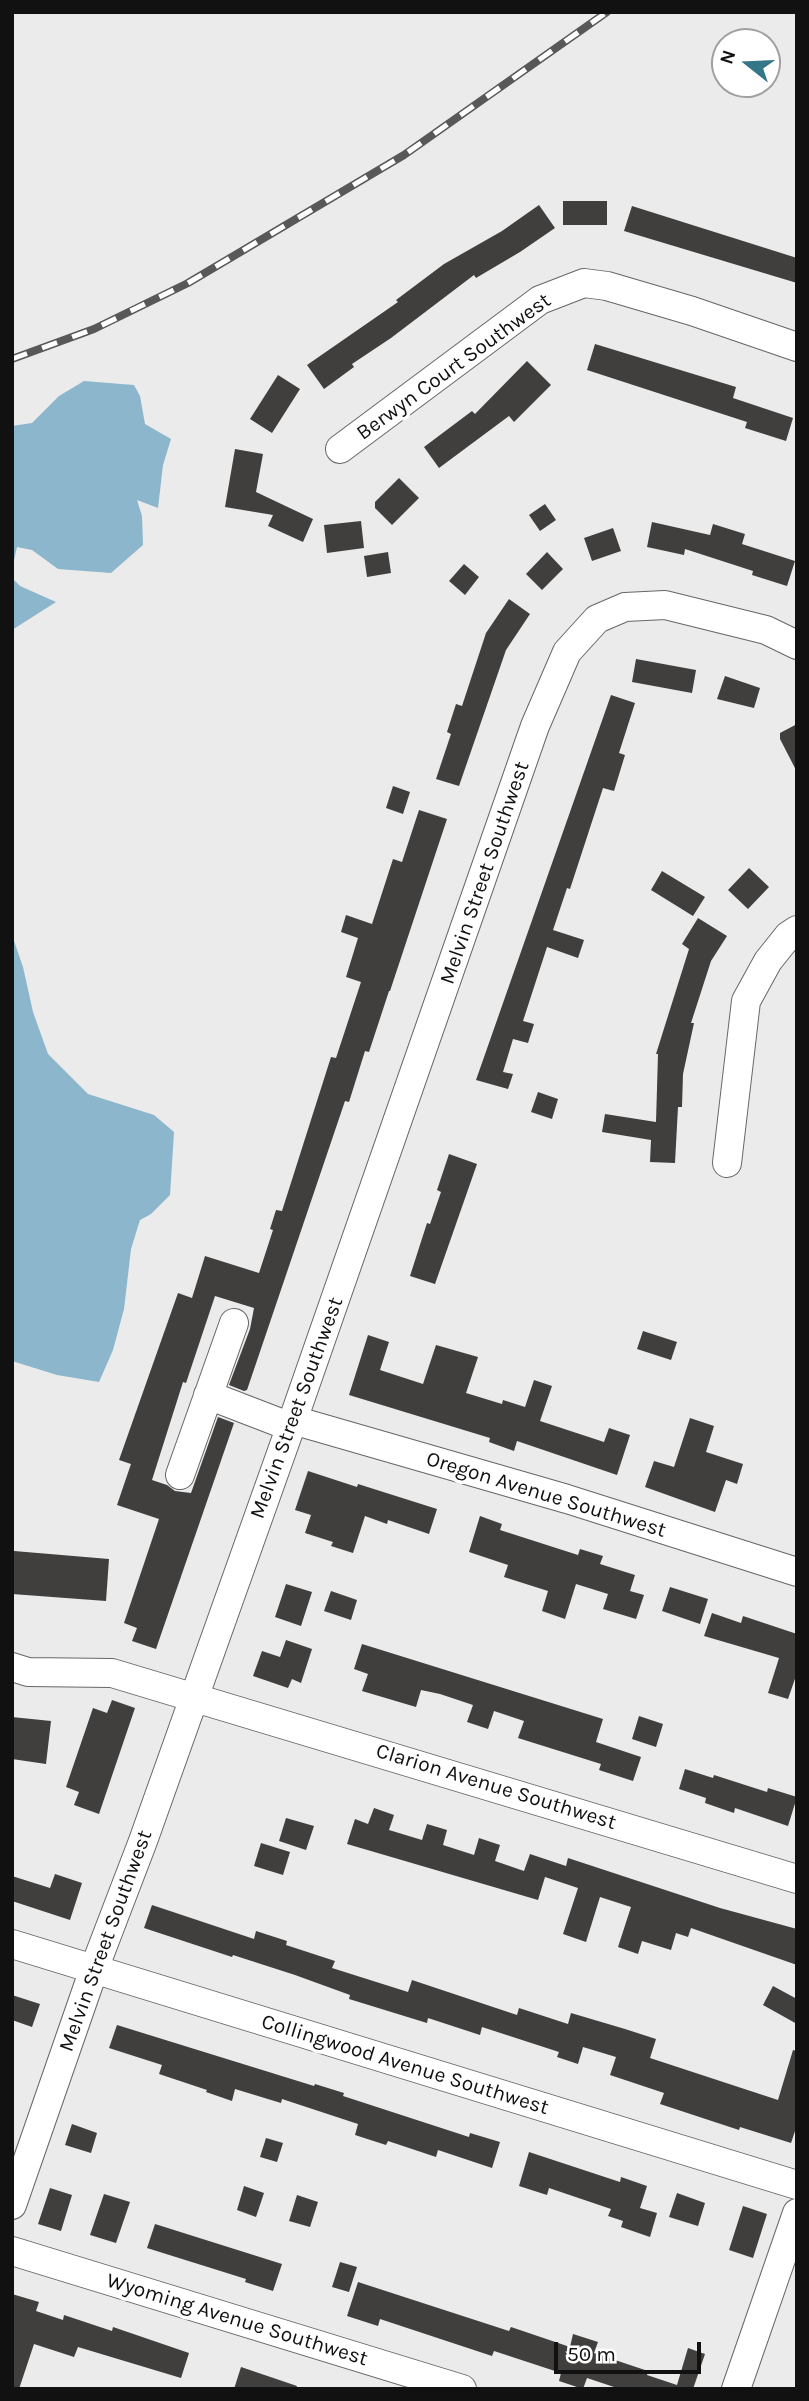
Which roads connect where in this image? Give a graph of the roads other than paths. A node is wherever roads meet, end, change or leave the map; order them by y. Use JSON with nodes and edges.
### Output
{"nodes":[{"id":1,"x":797,"y":347,"type":"edge"},
{"id":2,"x":340,"y":449,"type":"dead end"},
{"id":3,"x":797,"y":645,"type":"edge"},
{"id":4,"x":797,"y":930,"type":"edge"},
{"id":5,"x":727,"y":1163,"type":"dead end"},
{"id":6,"x":234,"y":1323,"type":"dead end"},
{"id":7,"x":208,"y":1395,"type":"junction"},
{"id":8,"x":292,"y":1423,"type":"junction"},
{"id":9,"x":180,"y":1475,"type":"dead end"},
{"id":10,"x":797,"y":1572,"type":"edge"},
{"id":11,"x":12,"y":1667,"type":"edge"},
{"id":12,"x":194,"y":1697,"type":"junction"},
{"id":13,"x":797,"y":1879,"type":"edge"},
{"id":14,"x":12,"y":1944,"type":"edge"},
{"id":15,"x":94,"y":1969,"type":"junction"},
{"id":16,"x":797,"y":2185,"type":"edge"},
{"id":17,"x":12,"y":2205,"type":"edge"},
{"id":18,"x":797,"y":2213,"type":"edge"},
{"id":19,"x":12,"y":2251,"type":"edge"},
{"id":20,"x":462,"y":2389,"type":"edge"},
{"id":21,"x":736,"y":2389,"type":"edge"}],
"edges":[{"from":1,"to":2,"type":"street","name":"Berwyn Court Southwest"},
{"from":3,"to":8,"type":"street","name":"Melvin Street Southwest"},
{"from":4,"to":5,"type":"street"},
{"from":6,"to":7,"type":"street"},
{"from":7,"to":8,"type":"street","name":"Oregon Avenue Southwest"},
{"from":7,"to":9,"type":"street"},
{"from":8,"to":10,"type":"street","name":"Oregon Avenue Southwest"},
{"from":8,"to":12,"type":"street","name":"Melvin Street Southwest"},
{"from":11,"to":12,"type":"street","name":"Clarion Avenue Southwest"},
{"from":12,"to":13,"type":"street","name":"Clarion Avenue Southwest"},
{"from":12,"to":15,"type":"street","name":"Melvin Street Southwest"},
{"from":14,"to":15,"type":"street","name":"Collingwood Avenue Southwest"},
{"from":15,"to":16,"type":"street","name":"Collingwood Avenue Southwest"},
{"from":15,"to":17,"type":"street","name":"Melvin Street Southwest"},
{"from":18,"to":21,"type":"street"},
{"from":19,"to":20,"type":"street","name":"Wyoming Avenue Southwest"}]}
